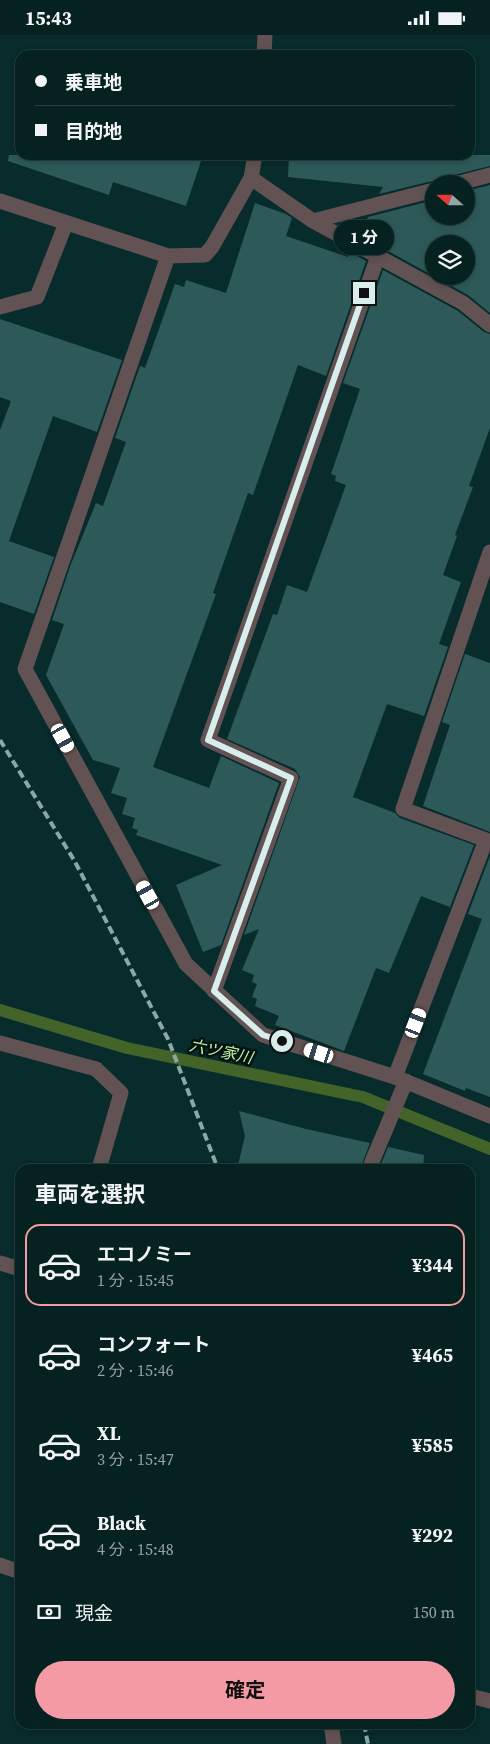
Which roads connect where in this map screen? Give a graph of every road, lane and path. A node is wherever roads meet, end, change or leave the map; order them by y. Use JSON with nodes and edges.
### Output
{"nodes":[{"id":1,"x":265,"y":35,"type":"edge"},
{"id":2,"x":264,"y":50,"type":"edge"},
{"id":3,"x":254,"y":160,"type":"edge"},
{"id":4,"x":490,"y":175,"type":"edge"},
{"id":5,"x":251,"y":178,"type":"junction"},
{"id":6,"x":475,"y":179,"type":"edge"},
{"id":7,"x":425,"y":191,"type":"edge"},
{"id":8,"x":0,"y":201,"type":"edge"},
{"id":9,"x":313,"y":221,"type":"junction"},
{"id":10,"x":66,"y":223,"type":"junction"},
{"id":11,"x":168,"y":256,"type":"junction"},
{"id":12,"x":378,"y":256,"type":"junction"},
{"id":13,"x":0,"y":307,"type":"edge"},
{"id":14,"x":490,"y":325,"type":"edge"},
{"id":15,"x":490,"y":552,"type":"edge"},
{"id":16,"x":214,"y":991,"type":"junction"},
{"id":17,"x":0,"y":1043,"type":"edge"},
{"id":18,"x":400,"y":1079,"type":"junction"},
{"id":19,"x":490,"y":1116,"type":"edge"},
{"id":20,"x":100,"y":1164,"type":"edge"},
{"id":21,"x":371,"y":1164,"type":"edge"},
{"id":22,"x":0,"y":1263,"type":"edge"},
{"id":23,"x":15,"y":1268,"type":"edge"},
{"id":24,"x":0,"y":1565,"type":"edge"},
{"id":25,"x":15,"y":1570,"type":"edge"},
{"id":26,"x":475,"y":1697,"type":"edge"},
{"id":27,"x":490,"y":1701,"type":"edge"},
{"id":28,"x":332,"y":1729,"type":"edge"},
{"id":29,"x":334,"y":1744,"type":"edge"}],
"edges":[{"from":1,"to":2,"type":"street"},
{"from":3,"to":5,"type":"street"},
{"from":4,"to":6,"type":"street"},
{"from":5,"to":9,"type":"street"},
{"from":5,"to":11,"type":"street"},
{"from":7,"to":9,"type":"street"},
{"from":8,"to":10,"type":"street"},
{"from":9,"to":12,"type":"street"},
{"from":10,"to":11,"type":"street"},
{"from":10,"to":13,"type":"street"},
{"from":11,"to":16,"type":"street"},
{"from":12,"to":14,"type":"street"},
{"from":12,"to":16,"type":"street"},
{"from":15,"to":18,"type":"street"},
{"from":16,"to":18,"type":"street"},
{"from":17,"to":20,"type":"street"},
{"from":18,"to":19,"type":"street"},
{"from":18,"to":21,"type":"street"},
{"from":22,"to":23,"type":"street"},
{"from":24,"to":25,"type":"street"},
{"from":26,"to":27,"type":"street"},
{"from":28,"to":29,"type":"street"}]}
